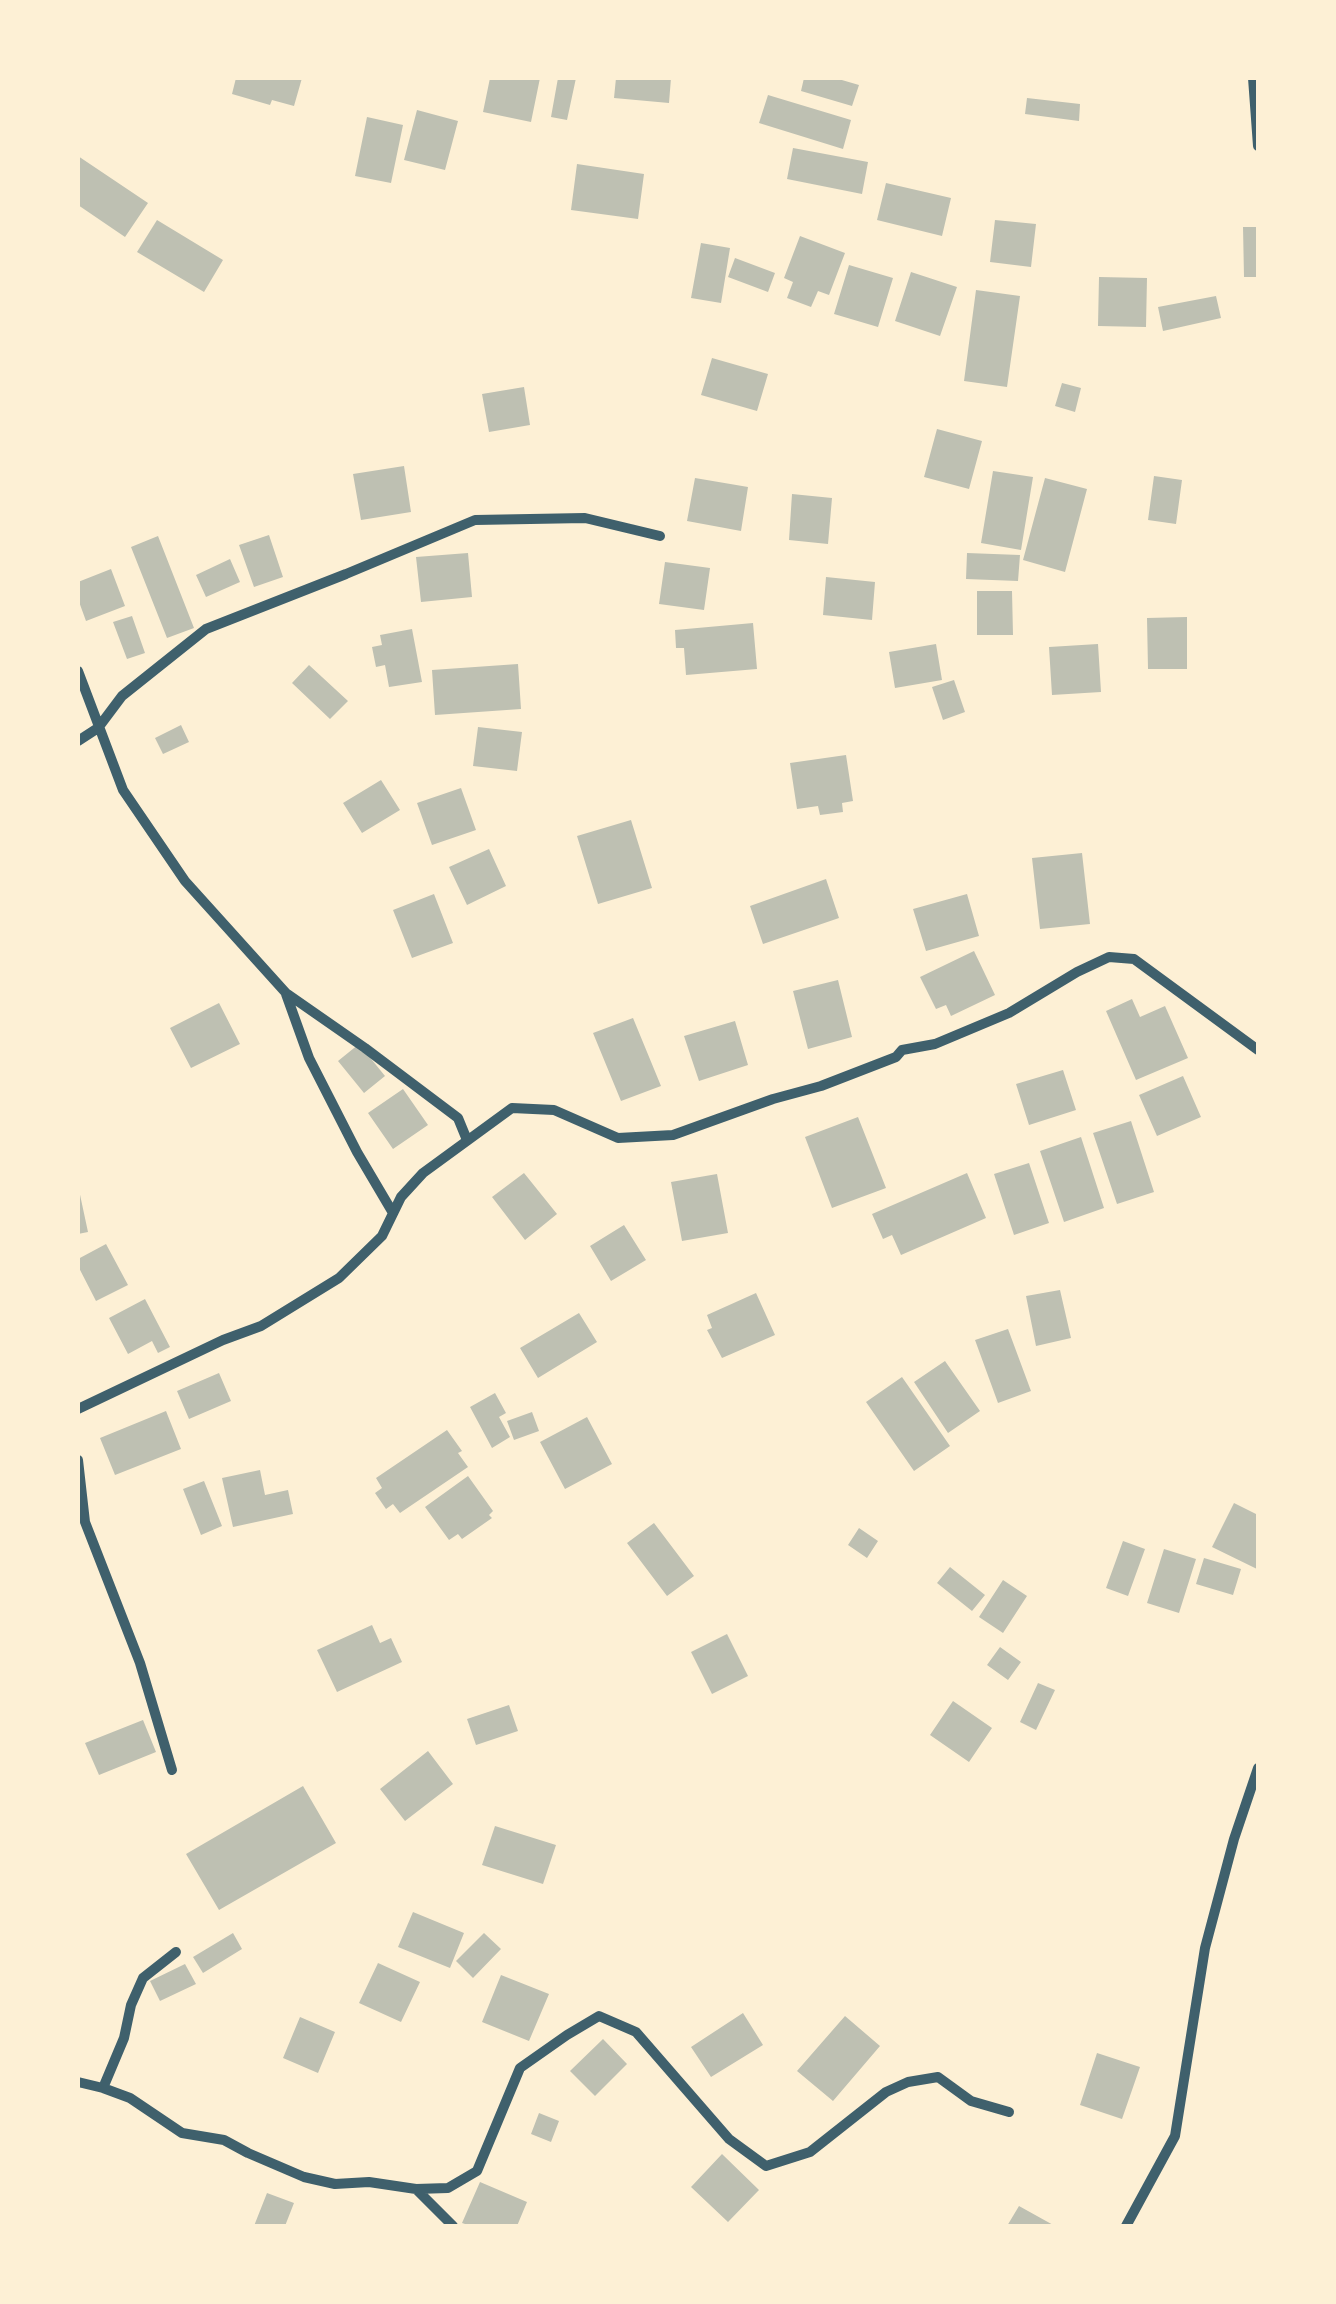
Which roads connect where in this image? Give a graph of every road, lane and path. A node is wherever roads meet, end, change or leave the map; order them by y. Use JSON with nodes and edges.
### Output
{"nodes":[{"id":1,"x":1253,"y":78,"type":"edge"},
{"id":2,"x":1258,"y":146,"type":"edge"},
{"id":3,"x":660,"y":536,"type":"dead end"},
{"id":4,"x":78,"y":671,"type":"edge"},
{"id":5,"x":98,"y":728,"type":"junction"},
{"id":6,"x":78,"y":741,"type":"edge"},
{"id":7,"x":286,"y":993,"type":"junction"},
{"id":8,"x":1258,"y":1050,"type":"edge"},
{"id":9,"x":467,"y":1140,"type":"junction"},
{"id":10,"x":393,"y":1213,"type":"junction"},
{"id":11,"x":78,"y":1409,"type":"edge"},
{"id":12,"x":78,"y":1460,"type":"edge"},
{"id":13,"x":1258,"y":1768,"type":"edge"},
{"id":14,"x":172,"y":1770,"type":"dead end"},
{"id":15,"x":176,"y":1952,"type":"dead end"},
{"id":16,"x":78,"y":2082,"type":"edge"},
{"id":17,"x":103,"y":2088,"type":"junction"},
{"id":18,"x":1010,"y":2112,"type":"dead end"},
{"id":19,"x":416,"y":2189,"type":"junction"},
{"id":20,"x":453,"y":2226,"type":"edge"},
{"id":21,"x":1126,"y":2226,"type":"edge"}],
"edges":[{"from":1,"to":2,"type":"street"},
{"from":3,"to":5,"type":"street"},
{"from":4,"to":5,"type":"street"},
{"from":5,"to":6,"type":"street"},
{"from":5,"to":7,"type":"street"},
{"from":7,"to":9,"type":"street"},
{"from":7,"to":10,"type":"street"},
{"from":8,"to":9,"type":"street"},
{"from":9,"to":10,"type":"street"},
{"from":10,"to":11,"type":"street"},
{"from":12,"to":14,"type":"street"},
{"from":13,"to":21,"type":"street"},
{"from":15,"to":17,"type":"street"},
{"from":16,"to":17,"type":"street"},
{"from":17,"to":19,"type":"street"},
{"from":18,"to":19,"type":"street"},
{"from":19,"to":20,"type":"street"}]}
